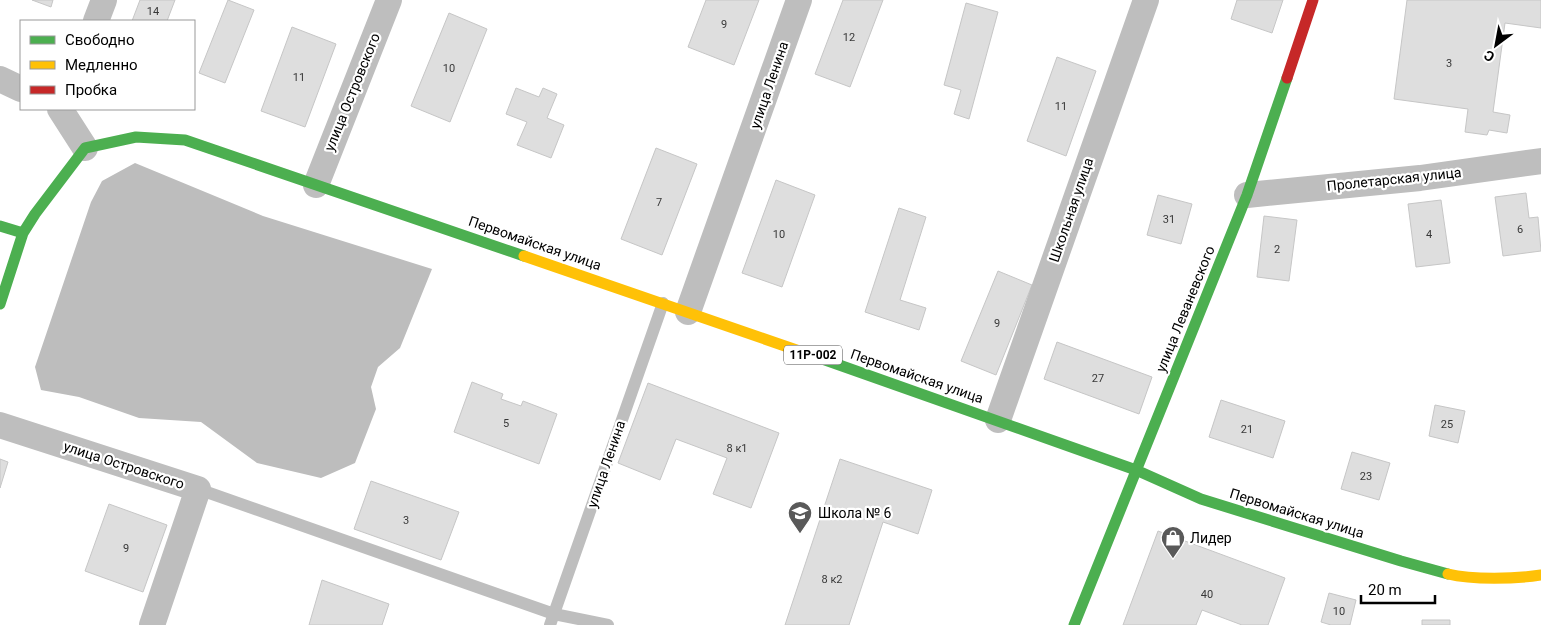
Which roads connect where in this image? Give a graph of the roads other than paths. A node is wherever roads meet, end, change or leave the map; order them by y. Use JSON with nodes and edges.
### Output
{"nodes":[{"id":1,"x":104,"y":0,"type":"edge"},
{"id":2,"x":389,"y":0,"type":"edge"},
{"id":3,"x":799,"y":0,"type":"edge"},
{"id":4,"x":1146,"y":0,"type":"edge"},
{"id":5,"x":1313,"y":0,"type":"edge"},
{"id":6,"x":96,"y":20,"type":"edge"},
{"id":7,"x":0,"y":79,"type":"edge"},
{"id":8,"x":20,"y":89,"type":"edge"},
{"id":9,"x":61,"y":110,"type":"edge"},
{"id":10,"x":85,"y":148,"type":"junction"},
{"id":11,"x":1541,"y":161,"type":"edge"},
{"id":12,"x":316,"y":184,"type":"junction"},
{"id":13,"x":1247,"y":195,"type":"junction"},
{"id":14,"x":0,"y":226,"type":"edge"},
{"id":15,"x":23,"y":233,"type":"junction"},
{"id":16,"x":663,"y":303,"type":"junction"},
{"id":17,"x":0,"y":304,"type":"edge"},
{"id":18,"x":688,"y":312,"type":"junction"},
{"id":19,"x":998,"y":420,"type":"junction"},
{"id":20,"x":0,"y":424,"type":"edge"},
{"id":21,"x":1136,"y":470,"type":"junction"},
{"id":22,"x":198,"y":489,"type":"junction"},
{"id":23,"x":1541,"y":575,"type":"edge"},
{"id":24,"x":552,"y":619,"type":"edge"},
{"id":25,"x":152,"y":625,"type":"edge"},
{"id":26,"x":608,"y":625,"type":"edge"},
{"id":27,"x":1074,"y":625,"type":"edge"}],
"edges":[{"from":1,"to":6,"type":"street"},
{"from":2,"to":12,"type":"street","name":"улица Островского"},
{"from":3,"to":18,"type":"street","name":"улица Ленина"},
{"from":4,"to":19,"type":"street","name":"Школьная улица"},
{"from":5,"to":13,"type":"main road","name":"улица Леваневского"},
{"from":7,"to":8,"type":"street"},
{"from":9,"to":10,"type":"street"},
{"from":10,"to":12,"type":"main road","name":"Первомайская улица","number":"11Р-002"},
{"from":10,"to":15,"type":"main road"},
{"from":11,"to":13,"type":"street","name":"Пролетарская улица"},
{"from":12,"to":16,"type":"main road","name":"Первомайская улица","number":"11Р-002"},
{"from":13,"to":21,"type":"main road","name":"улица Леваневского"},
{"from":14,"to":15,"type":"main road"},
{"from":15,"to":17,"type":"main road"},
{"from":16,"to":18,"type":"main road","name":"Первомайская улица","number":"11Р-002"},
{"from":16,"to":24,"type":"lane","name":"улица Ленина"},
{"from":18,"to":19,"type":"main road","name":"Первомайская улица","number":"11Р-002"},
{"from":19,"to":21,"type":"main road","name":"Первомайская улица","number":"11Р-002"},
{"from":20,"to":22,"type":"street","name":"улица Островского"},
{"from":21,"to":23,"type":"main road","name":"Первомайская улица","number":"11Р-002"},
{"from":21,"to":27,"type":"main road","name":"улица Леваневского"},
{"from":22,"to":24,"type":"lane"},
{"from":22,"to":25,"type":"street","name":"улица Островского"},
{"from":24,"to":26,"type":"lane"}]}
